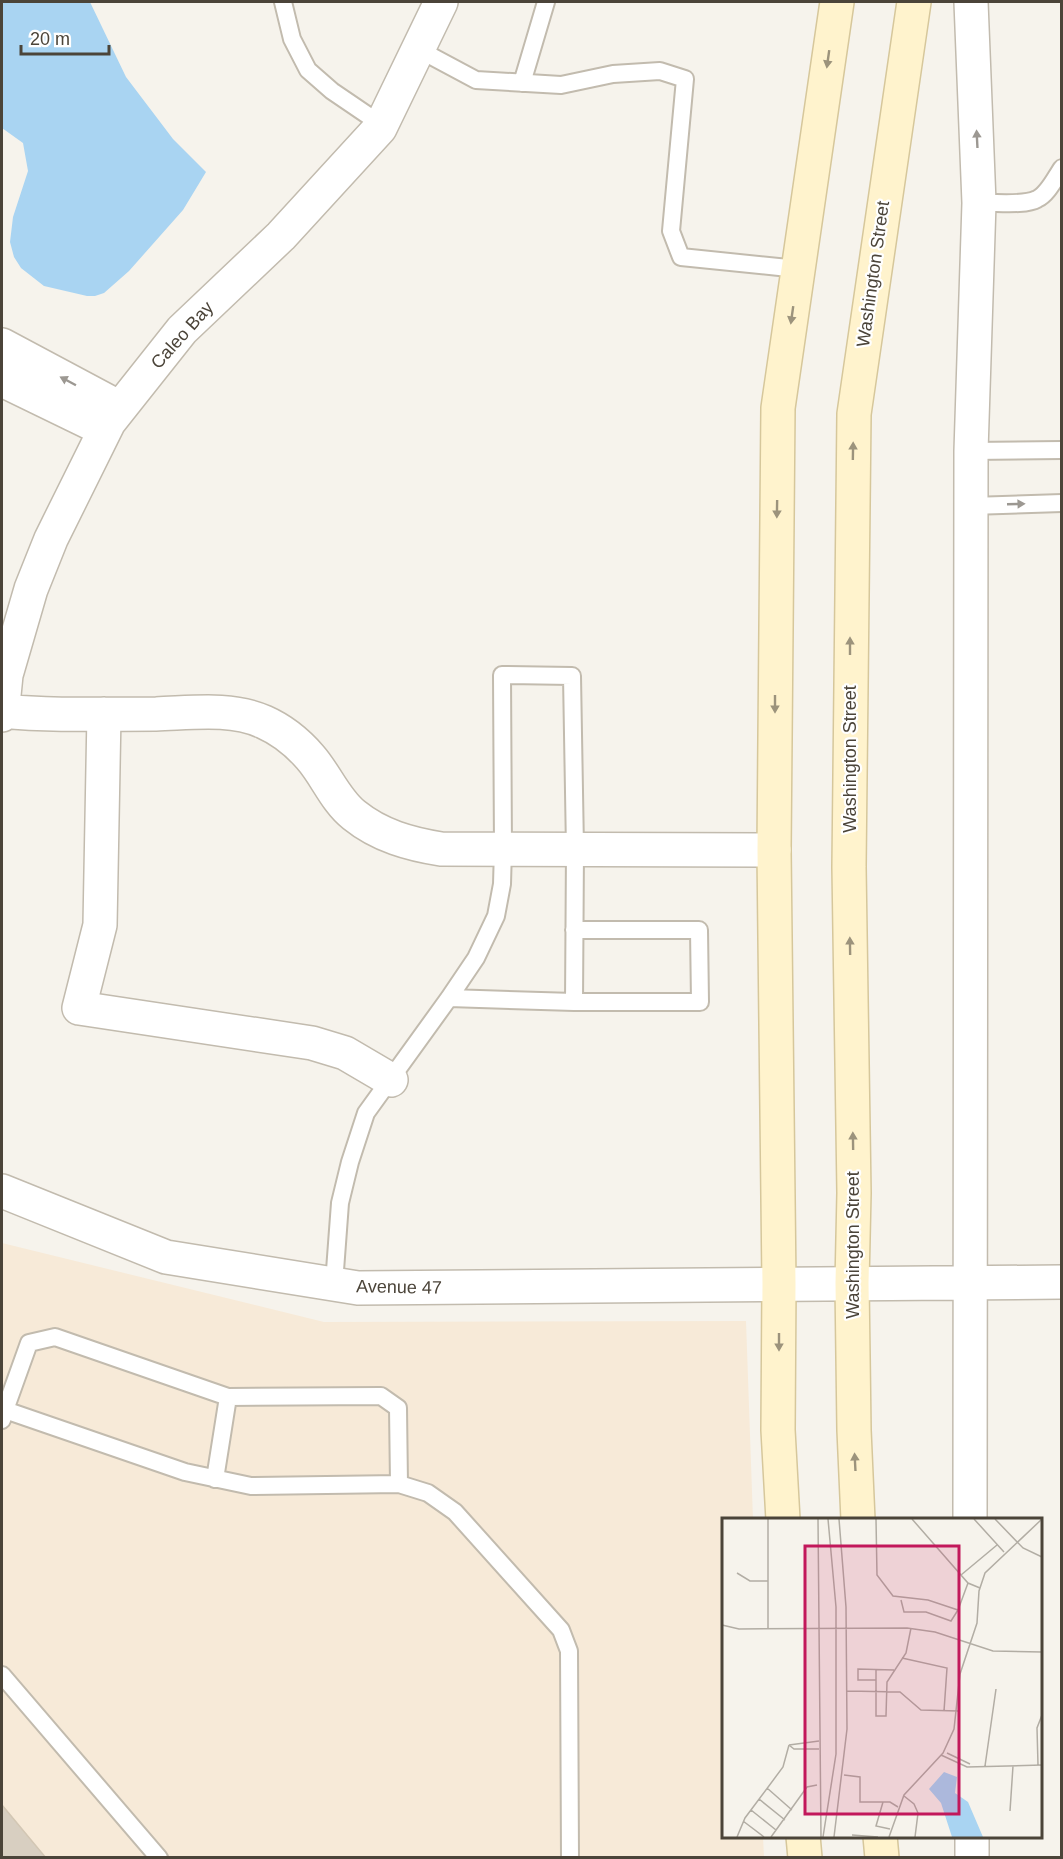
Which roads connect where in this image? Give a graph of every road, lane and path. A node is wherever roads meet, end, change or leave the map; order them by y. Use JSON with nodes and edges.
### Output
{"nodes":[{"id":1,"x":283,"y":2,"type":"edge"},
{"id":2,"x":441,"y":2,"type":"edge"},
{"id":3,"x":546,"y":2,"type":"edge"},
{"id":4,"x":837,"y":2,"type":"edge"},
{"id":5,"x":914,"y":2,"type":"edge"},
{"id":6,"x":971,"y":2,"type":"edge"},
{"id":7,"x":418,"y":49,"type":"junction"},
{"id":8,"x":522,"y":83,"type":"junction"},
{"id":9,"x":382,"y":125,"type":"junction"},
{"id":10,"x":1062,"y":168,"type":"edge"},
{"id":11,"x":979,"y":200,"type":"junction"},
{"id":12,"x":798,"y":269,"type":"junction"},
{"id":13,"x":2,"y":345,"type":"edge"},
{"id":14,"x":2,"y":380,"type":"edge"},
{"id":15,"x":112,"y":419,"type":"junction"},
{"id":16,"x":1062,"y":450,"type":"edge"},
{"id":17,"x":971,"y":451,"type":"junction"},
{"id":18,"x":1062,"y":503,"type":"edge"},
{"id":19,"x":971,"y":506,"type":"junction"},
{"id":20,"x":2,"y":711,"type":"edge"},
{"id":21,"x":105,"y":714,"type":"junction"},
{"id":22,"x":2,"y":715,"type":"edge"},
{"id":23,"x":503,"y":849,"type":"junction"},
{"id":24,"x":575,"y":849,"type":"junction"},
{"id":25,"x":774,"y":850,"type":"junction"},
{"id":26,"x":574,"y":930,"type":"junction"},
{"id":27,"x":449,"y":998,"type":"junction"},
{"id":28,"x":574,"y":1002,"type":"junction"},
{"id":29,"x":391,"y":1080,"type":"junction"},
{"id":30,"x":2,"y":1191,"type":"edge"},
{"id":31,"x":969,"y":1282,"type":"junction"},
{"id":32,"x":1062,"y":1282,"type":"edge"},
{"id":33,"x":852,"y":1283,"type":"junction"},
{"id":34,"x":333,"y":1284,"type":"junction"},
{"id":35,"x":779,"y":1284,"type":"junction"},
{"id":36,"x":228,"y":1397,"type":"junction"},
{"id":37,"x":3,"y":1415,"type":"edge"},
{"id":38,"x":215,"y":1479,"type":"junction"},
{"id":39,"x":399,"y":1484,"type":"junction"},
{"id":40,"x":783,"y":1518,"type":"edge"},
{"id":41,"x":858,"y":1518,"type":"edge"},
{"id":42,"x":970,"y":1518,"type":"edge"},
{"id":43,"x":2,"y":1675,"type":"edge"},
{"id":44,"x":803,"y":1838,"type":"edge"},
{"id":45,"x":880,"y":1838,"type":"edge"},
{"id":46,"x":972,"y":1838,"type":"edge"},
{"id":47,"x":159,"y":1857,"type":"edge"},
{"id":48,"x":570,"y":1857,"type":"edge"},
{"id":49,"x":805,"y":1857,"type":"edge"},
{"id":50,"x":882,"y":1857,"type":"edge"},
{"id":51,"x":972,"y":1857,"type":"edge"}],
"edges":[{"from":1,"to":9,"type":"lane"},
{"from":2,"to":7,"type":"street","name":"Caleo Bay"},
{"from":3,"to":8,"type":"lane"},
{"from":4,"to":12,"type":"main road","one_way":true},
{"from":33,"to":5,"type":"main road","name":"Washington Street","one_way":true},
{"from":11,"to":6,"type":"street","one_way":true},
{"from":7,"to":8,"type":"lane"},
{"from":7,"to":9,"type":"street","name":"Caleo Bay"},
{"from":8,"to":12,"type":"lane"},
{"from":9,"to":15,"type":"street","name":"Caleo Bay"},
{"from":10,"to":11,"type":"lane"},
{"from":11,"to":17,"type":"street"},
{"from":12,"to":25,"type":"main road","one_way":true},
{"from":15,"to":13,"type":"street","one_way":true},
{"from":14,"to":15,"type":"street"},
{"from":15,"to":20,"type":"street","name":"Caleo Bay"},
{"from":16,"to":17,"type":"lane"},
{"from":17,"to":19,"type":"street"},
{"from":19,"to":18,"type":"lane","one_way":true},
{"from":19,"to":31,"type":"street"},
{"from":20,"to":21,"type":"street"},
{"from":20,"to":22,"type":"street","name":"Caleo Bay"},
{"from":21,"to":23,"type":"street"},
{"from":21,"to":29,"type":"street"},
{"from":23,"to":24,"type":"street"},
{"from":23,"to":24,"type":"lane"},
{"from":23,"to":27,"type":"lane"},
{"from":24,"to":25,"type":"street"},
{"from":24,"to":26,"type":"lane"},
{"from":25,"to":35,"type":"main road"},
{"from":26,"to":28,"type":"lane"},
{"from":26,"to":28,"type":"lane"},
{"from":27,"to":28,"type":"lane"},
{"from":27,"to":29,"type":"lane"},
{"from":29,"to":34,"type":"lane"},
{"from":30,"to":34,"type":"street","name":"Avenue 47"},
{"from":31,"to":32,"type":"street","name":"Avenue 47"},
{"from":31,"to":33,"type":"street","name":"Avenue 47"},
{"from":31,"to":42,"type":"street"},
{"from":33,"to":35,"type":"street","name":"Avenue 47"},
{"from":41,"to":33,"type":"main road","name":"Washington Street","one_way":true},
{"from":34,"to":35,"type":"street","name":"Avenue 47"},
{"from":35,"to":40,"type":"main road","one_way":true},
{"from":36,"to":37,"type":"lane"},
{"from":36,"to":38,"type":"lane"},
{"from":36,"to":39,"type":"lane"},
{"from":37,"to":38,"type":"lane"},
{"from":38,"to":39,"type":"lane"},
{"from":39,"to":48,"type":"lane"},
{"from":43,"to":47,"type":"lane"},
{"from":44,"to":49,"type":"main road"},
{"from":45,"to":50,"type":"main road"},
{"from":46,"to":51,"type":"street"}]}
